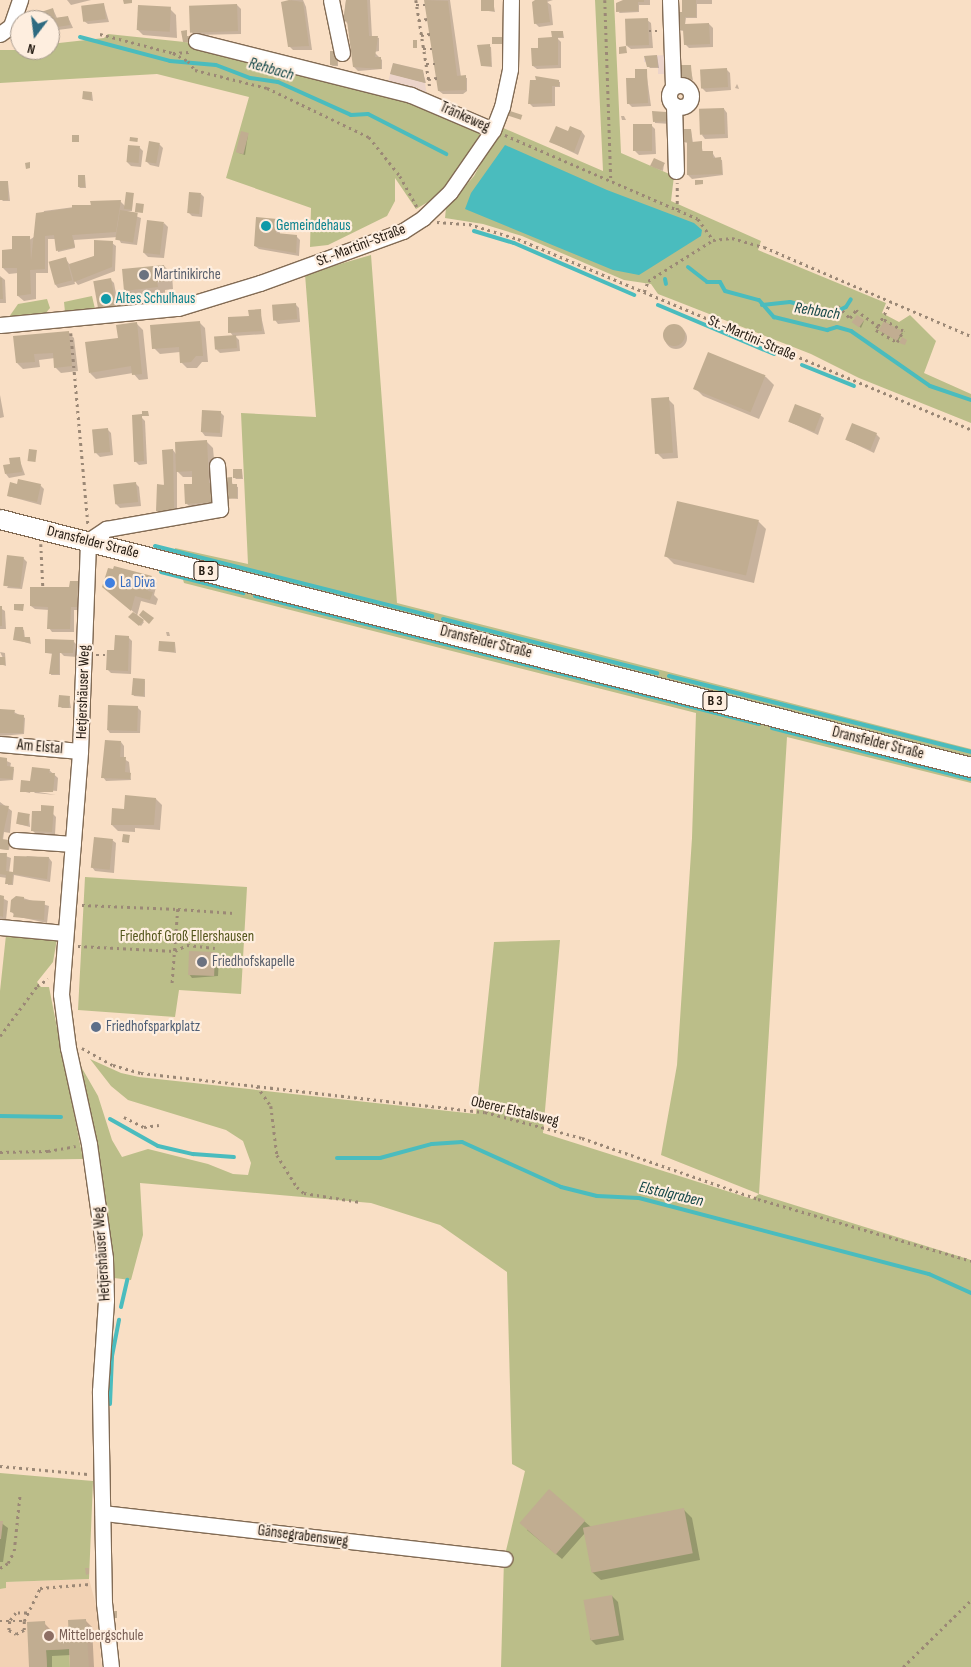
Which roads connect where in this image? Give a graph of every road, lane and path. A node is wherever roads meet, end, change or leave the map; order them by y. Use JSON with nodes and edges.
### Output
{"nodes":[{"id":1,"x":20,"y":0,"type":"edge"},
{"id":2,"x":331,"y":0,"type":"edge"},
{"id":3,"x":416,"y":0,"type":"edge"},
{"id":4,"x":511,"y":0,"type":"edge"},
{"id":5,"x":604,"y":0,"type":"edge"},
{"id":6,"x":670,"y":0,"type":"edge"},
{"id":7,"x":416,"y":5,"type":"junction"},
{"id":8,"x":426,"y":5,"type":"dead end"},
{"id":9,"x":428,"y":19,"type":"dead end"},
{"id":10,"x":418,"y":20,"type":"junction"},
{"id":11,"x":0,"y":34,"type":"edge"},
{"id":12,"x":100,"y":34,"type":"dead end"},
{"id":13,"x":430,"y":34,"type":"dead end"},
{"id":14,"x":421,"y":35,"type":"junction"},
{"id":15,"x":196,"y":41,"type":"dead end"},
{"id":16,"x":423,"y":49,"type":"junction"},
{"id":17,"x":432,"y":49,"type":"dead end"},
{"id":18,"x":342,"y":53,"type":"dead end"},
{"id":19,"x":426,"y":64,"type":"junction"},
{"id":20,"x":435,"y":64,"type":"dead end"},
{"id":21,"x":437,"y":78,"type":"dead end"},
{"id":22,"x":428,"y":79,"type":"junction"},
{"id":23,"x":673,"y":86,"type":"junction"},
{"id":24,"x":432,"y":103,"type":"junction"},
{"id":25,"x":674,"y":105,"type":"junction"},
{"id":26,"x":493,"y":130,"type":"junction"},
{"id":27,"x":676,"y":171,"type":"joint"},
{"id":28,"x":611,"y":182,"type":"junction"},
{"id":29,"x":676,"y":210,"type":"junction"},
{"id":30,"x":422,"y":218,"type":"junction"},
{"id":31,"x":713,"y":240,"type":"junction"},
{"id":32,"x":644,"y":292,"type":"junction"},
{"id":33,"x":891,"y":302,"type":"junction"},
{"id":34,"x":838,"y":306,"type":"dead end"},
{"id":35,"x":69,"y":319,"type":"junction"},
{"id":36,"x":882,"y":319,"type":"junction"},
{"id":37,"x":0,"y":325,"type":"edge"},
{"id":38,"x":878,"y":326,"type":"junction"},
{"id":39,"x":971,"y":336,"type":"edge"},
{"id":40,"x":971,"y":429,"type":"edge"},
{"id":41,"x":217,"y":466,"type":"dead end"},
{"id":42,"x":0,"y":519,"type":"edge"},
{"id":43,"x":42,"y":540,"type":"dead end"},
{"id":44,"x":88,"y":541,"type":"junction"},
{"id":45,"x":43,"y":587,"type":"dead end"},
{"id":46,"x":0,"y":744,"type":"edge"},
{"id":47,"x":80,"y":751,"type":"junction"},
{"id":48,"x":971,"y":767,"type":"edge"},
{"id":49,"x":16,"y":840,"type":"dead end"},
{"id":50,"x":73,"y":844,"type":"junction"},
{"id":51,"x":68,"y":904,"type":"junction"},
{"id":52,"x":178,"y":909,"type":"junction"},
{"id":53,"x":234,"y":913,"type":"dead end"},
{"id":54,"x":0,"y":928,"type":"edge"},
{"id":55,"x":65,"y":939,"type":"junction"},
{"id":56,"x":215,"y":948,"type":"dead end"},
{"id":57,"x":175,"y":951,"type":"junction"},
{"id":58,"x":62,"y":970,"type":"junction"},
{"id":59,"x":172,"y":986,"type":"dead end"},
{"id":60,"x":0,"y":1036,"type":"edge"},
{"id":61,"x":78,"y":1046,"type":"dead end"},
{"id":62,"x":257,"y":1086,"type":"junction"},
{"id":63,"x":124,"y":1117,"type":"dead end"},
{"id":64,"x":158,"y":1125,"type":"dead end"},
{"id":65,"x":75,"y":1146,"type":"dead end"},
{"id":66,"x":0,"y":1152,"type":"edge"},
{"id":67,"x":360,"y":1202,"type":"dead end"},
{"id":68,"x":971,"y":1262,"type":"edge"},
{"id":69,"x":0,"y":1466,"type":"edge"},
{"id":70,"x":102,"y":1475,"type":"junction"},
{"id":71,"x":20,"y":1493,"type":"dead end"},
{"id":72,"x":103,"y":1513,"type":"junction"},
{"id":73,"x":504,"y":1558,"type":"dead end"},
{"id":74,"x":0,"y":1568,"type":"edge"},
{"id":75,"x":104,"y":1583,"type":"junction"},
{"id":76,"x":971,"y":1600,"type":"edge"},
{"id":77,"x":27,"y":1613,"type":"junction"},
{"id":78,"x":0,"y":1621,"type":"edge"},
{"id":79,"x":10,"y":1621,"type":"junction"},
{"id":80,"x":24,"y":1621,"type":"junction"},
{"id":81,"x":111,"y":1667,"type":"edge"},
{"id":82,"x":903,"y":1667,"type":"edge"}],
"edges":[{"from":1,"to":11,"type":"street"},
{"from":2,"to":18,"type":"street"},
{"from":3,"to":7,"type":"path"},
{"from":4,"to":26,"type":"street"},
{"from":5,"to":28,"type":"path"},
{"from":6,"to":23,"type":"street"},
{"from":7,"to":8,"type":"path"},
{"from":7,"to":10,"type":"path"},
{"from":9,"to":10,"type":"path"},
{"from":10,"to":14,"type":"path"},
{"from":12,"to":30,"type":"path"},
{"from":13,"to":14,"type":"path"},
{"from":14,"to":16,"type":"path"},
{"from":15,"to":24,"type":"street","name":"Tränkeweg"},
{"from":16,"to":17,"type":"path"},
{"from":16,"to":19,"type":"path"},
{"from":19,"to":20,"type":"path"},
{"from":19,"to":22,"type":"path"},
{"from":21,"to":22,"type":"path"},
{"from":22,"to":24,"type":"path"},
{"from":23,"to":25,"type":"street"},
{"from":23,"to":25,"type":"street"},
{"from":24,"to":26,"type":"street","name":"Tränkeweg"},
{"from":25,"to":27,"type":"street"},
{"from":26,"to":28,"type":"path","name":"Tränkeweg"},
{"from":26,"to":30,"type":"street"},
{"from":27,"to":29,"type":"path"},
{"from":28,"to":29,"type":"path","name":"Tränkeweg"},
{"from":29,"to":31,"type":"path","name":"Tränkeweg"},
{"from":30,"to":32,"type":"path","name":"St.-Martini-Straße"},
{"from":30,"to":35,"type":"street","name":"St.-Martini-Straße"},
{"from":31,"to":32,"type":"path"},
{"from":31,"to":33,"type":"path"},
{"from":32,"to":40,"type":"path","name":"St.-Martini-Straße"},
{"from":33,"to":36,"type":"path"},
{"from":33,"to":39,"type":"path"},
{"from":34,"to":38,"type":"path"},
{"from":35,"to":37,"type":"street","name":"St.-Martini-Straße"},
{"from":35,"to":44,"type":"path"},
{"from":36,"to":38,"type":"path"},
{"from":36,"to":38,"type":"path"},
{"from":41,"to":44,"type":"street"},
{"from":42,"to":44,"type":"main road","name":"Dransfelder Straße","number":"B 3"},
{"from":43,"to":45,"type":"path"},
{"from":44,"to":47,"type":"street","name":"Hetjershäuser Weg"},
{"from":44,"to":48,"type":"main road","name":"Dransfelder Straße","number":"B 3"},
{"from":46,"to":47,"type":"street","name":"Am Elstal"},
{"from":47,"to":50,"type":"street","name":"Hetjershäuser Weg"},
{"from":49,"to":50,"type":"street"},
{"from":50,"to":51,"type":"street","name":"Hetjershäuser Weg"},
{"from":51,"to":52,"type":"path"},
{"from":51,"to":55,"type":"street","name":"Hetjershäuser Weg"},
{"from":52,"to":53,"type":"path"},
{"from":52,"to":57,"type":"path"},
{"from":54,"to":55,"type":"street"},
{"from":55,"to":57,"type":"path"},
{"from":55,"to":58,"type":"street","name":"Hetjershäuser Weg"},
{"from":56,"to":57,"type":"path"},
{"from":57,"to":59,"type":"path"},
{"from":58,"to":60,"type":"path"},
{"from":58,"to":70,"type":"street","name":"Hetjershäuser Weg"},
{"from":61,"to":62,"type":"path","name":"Oberer Elstalsweg"},
{"from":62,"to":67,"type":"path"},
{"from":62,"to":68,"type":"path","name":"Oberer Elstalsweg"},
{"from":63,"to":64,"type":"path"},
{"from":65,"to":66,"type":"path"},
{"from":69,"to":70,"type":"path"},
{"from":70,"to":72,"type":"street","name":"Hetjershäuser Weg"},
{"from":71,"to":74,"type":"path"},
{"from":72,"to":73,"type":"street","name":"Gänsegrabensweg"},
{"from":72,"to":75,"type":"street","name":"Hetjershäuser Weg"},
{"from":75,"to":77,"type":"path"},
{"from":75,"to":81,"type":"street","name":"Hetjershäuser Weg"},
{"from":76,"to":82,"type":"path"},
{"from":77,"to":79,"type":"path"},
{"from":77,"to":80,"type":"path"},
{"from":78,"to":79,"type":"path"},
{"from":79,"to":80,"type":"path"},
{"from":79,"to":80,"type":"path"}]}
